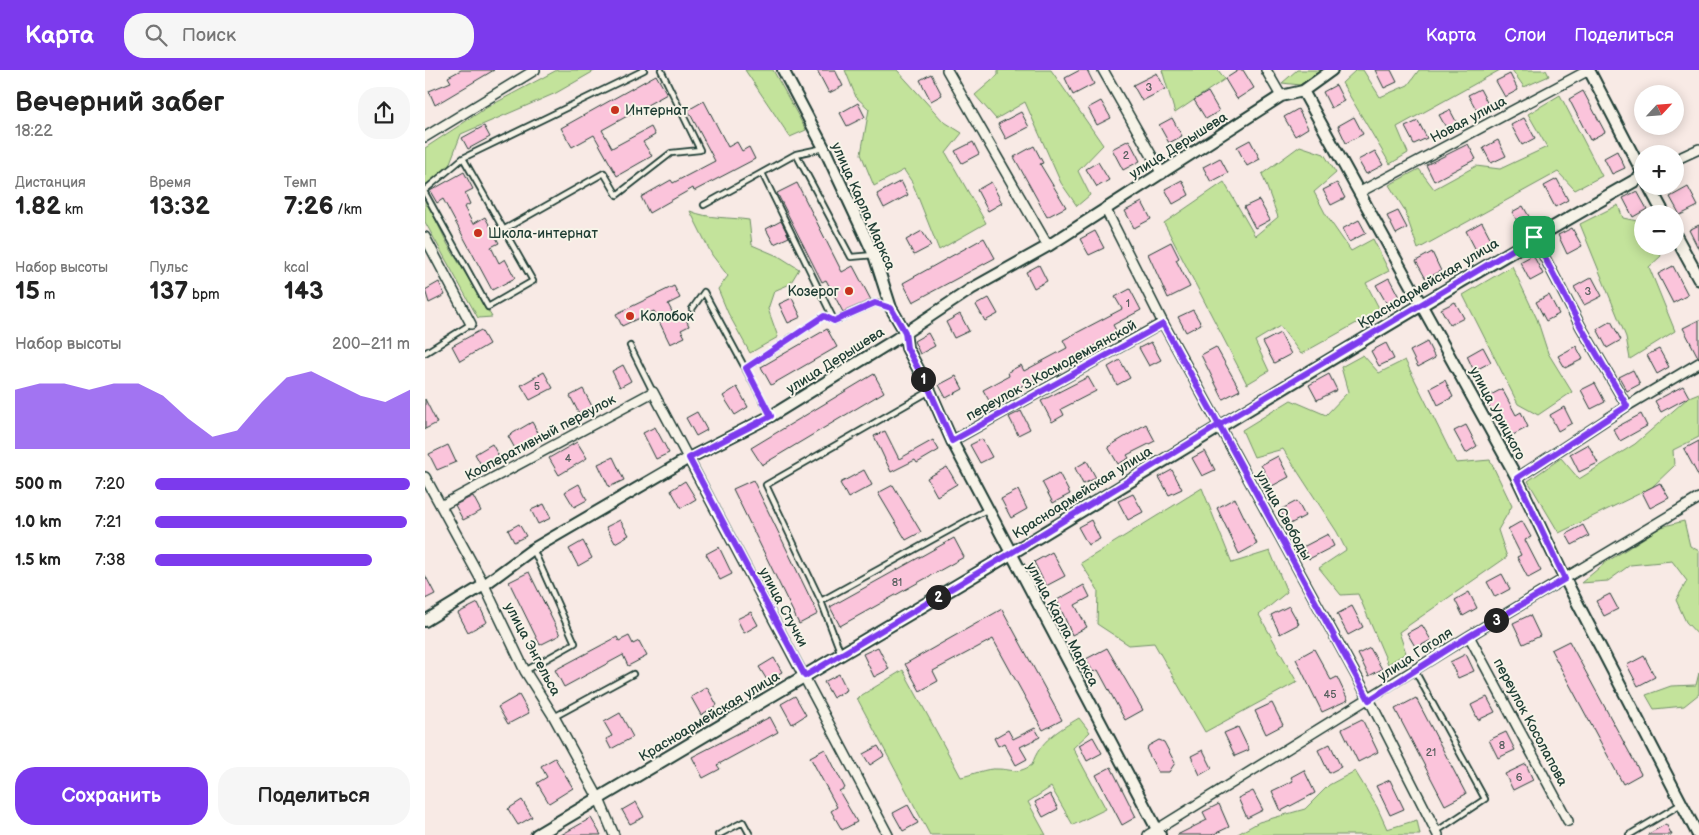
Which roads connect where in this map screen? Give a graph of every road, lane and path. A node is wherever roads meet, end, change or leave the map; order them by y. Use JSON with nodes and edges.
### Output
{"nodes":[{"id":1,"x":535,"y":70,"type":"edge"},
{"id":2,"x":644,"y":70,"type":"edge"},
{"id":3,"x":661,"y":70,"type":"edge"},
{"id":4,"x":783,"y":70,"type":"edge"},
{"id":5,"x":947,"y":70,"type":"edge"},
{"id":6,"x":1103,"y":70,"type":"edge"},
{"id":7,"x":1266,"y":70,"type":"edge"},
{"id":8,"x":1332,"y":70,"type":"edge"},
{"id":9,"x":1589,"y":70,"type":"edge"},
{"id":10,"x":1303,"y":91,"type":"junction"},
{"id":11,"x":1281,"y":96,"type":"junction"},
{"id":12,"x":425,"y":138,"type":"edge"},
{"id":13,"x":824,"y":148,"type":"junction"},
{"id":14,"x":1699,"y":149,"type":"edge"},
{"id":15,"x":796,"y":154,"type":"junction"},
{"id":16,"x":1684,"y":156,"type":"edge"},
{"id":17,"x":463,"y":158,"type":"junction"},
{"id":18,"x":1634,"y":158,"type":"edge"},
{"id":19,"x":762,"y":173,"type":"junction"},
{"id":20,"x":1162,"y":174,"type":"junction"},
{"id":21,"x":1634,"y":180,"type":"edge"},
{"id":22,"x":425,"y":191,"type":"edge"},
{"id":23,"x":1360,"y":192,"type":"junction"},
{"id":24,"x":704,"y":205,"type":"dead end"},
{"id":25,"x":1105,"y":208,"type":"junction"},
{"id":26,"x":503,"y":230,"type":"junction"},
{"id":27,"x":425,"y":237,"type":"edge"},
{"id":28,"x":1534,"y":237,"type":"junction"},
{"id":29,"x":1048,"y":246,"type":"junction"},
{"id":30,"x":1684,"y":251,"type":"edge"},
{"id":31,"x":874,"y":254,"type":"junction"},
{"id":32,"x":1699,"y":279,"type":"edge"},
{"id":33,"x":1423,"y":304,"type":"junction"},
{"id":34,"x":891,"y":308,"type":"junction"},
{"id":35,"x":692,"y":309,"type":"dead end"},
{"id":36,"x":834,"y":321,"type":"junction"},
{"id":37,"x":471,"y":324,"type":"joint"},
{"id":38,"x":1163,"y":324,"type":"junction"},
{"id":39,"x":905,"y":332,"type":"junction"},
{"id":40,"x":630,"y":346,"type":"dead end"},
{"id":41,"x":425,"y":353,"type":"edge"},
{"id":42,"x":1699,"y":363,"type":"edge"},
{"id":43,"x":746,"y":368,"type":"junction"},
{"id":44,"x":930,"y":391,"type":"junction"},
{"id":45,"x":653,"y":392,"type":"junction"},
{"id":46,"x":1627,"y":406,"type":"junction"},
{"id":47,"x":771,"y":416,"type":"junction"},
{"id":48,"x":1219,"y":425,"type":"junction"},
{"id":49,"x":952,"y":441,"type":"junction"},
{"id":50,"x":689,"y":458,"type":"junction"},
{"id":51,"x":1517,"y":478,"type":"junction"},
{"id":52,"x":427,"y":484,"type":"edge"},
{"id":53,"x":1699,"y":498,"type":"edge"},
{"id":54,"x":441,"y":506,"type":"junction"},
{"id":55,"x":988,"y":509,"type":"junction"},
{"id":56,"x":533,"y":549,"type":"junction"},
{"id":57,"x":1011,"y":553,"type":"junction"},
{"id":58,"x":1565,"y":579,"type":"junction"},
{"id":59,"x":484,"y":585,"type":"junction"},
{"id":60,"x":821,"y":601,"type":"junction"},
{"id":61,"x":425,"y":621,"type":"edge"},
{"id":62,"x":1469,"y":636,"type":"junction"},
{"id":63,"x":841,"y":655,"type":"junction"},
{"id":64,"x":525,"y":671,"type":"junction"},
{"id":65,"x":1415,"y":671,"type":"junction"},
{"id":66,"x":633,"y":674,"type":"dead end"},
{"id":67,"x":805,"y":676,"type":"junction"},
{"id":68,"x":1369,"y":700,"type":"junction"},
{"id":69,"x":554,"y":717,"type":"junction"},
{"id":70,"x":599,"y":799,"type":"junction"},
{"id":71,"x":1682,"y":803,"type":"junction"},
{"id":72,"x":1568,"y":822,"type":"dead end"},
{"id":73,"x":1155,"y":833,"type":"edge"},
{"id":74,"x":1437,"y":833,"type":"edge"},
{"id":75,"x":537,"y":835,"type":"edge"},
{"id":76,"x":614,"y":835,"type":"edge"},
{"id":77,"x":718,"y":835,"type":"edge"},
{"id":78,"x":750,"y":835,"type":"edge"},
{"id":79,"x":888,"y":835,"type":"edge"},
{"id":80,"x":1629,"y":835,"type":"edge"},
{"id":81,"x":1697,"y":835,"type":"edge"}],
"edges":[{"from":1,"to":12,"type":"street"},
{"from":2,"to":17,"type":"lane"},
{"from":3,"to":26,"type":"lane"},
{"from":4,"to":13,"type":"street","name":"улица Карла Маркса"},
{"from":5,"to":29,"type":"street"},
{"from":6,"to":20,"type":"street"},
{"from":7,"to":11,"type":"street"},
{"from":8,"to":10,"type":"street","name":"улица Дерышева"},
{"from":9,"to":18,"type":"street"},
{"from":9,"to":23,"type":"street","name":"Новая улица"},
{"from":10,"to":11,"type":"street","name":"улица Дерышева"},
{"from":10,"to":23,"type":"street","name":"улица Урицкого"},
{"from":11,"to":20,"type":"street","name":"улица Дерышева"},
{"from":13,"to":15,"type":"lane"},
{"from":13,"to":31,"type":"street","name":"улица Карла Маркса"},
{"from":14,"to":16,"type":"street"},
{"from":15,"to":19,"type":"lane"},
{"from":15,"to":31,"type":"lane"},
{"from":17,"to":22,"type":"lane"},
{"from":17,"to":26,"type":"lane"},
{"from":19,"to":24,"type":"lane"},
{"from":19,"to":36,"type":"lane"},
{"from":20,"to":25,"type":"street","name":"улица Дерышева"},
{"from":21,"to":28,"type":"main road","name":"Красноармейская улица"},
{"from":22,"to":26,"type":"lane"},
{"from":23,"to":33,"type":"street","name":"улица Урицкого"},
{"from":25,"to":29,"type":"street","name":"улица Дерышева"},
{"from":25,"to":38,"type":"street","name":"улица Свободы"},
{"from":27,"to":37,"type":"street"},
{"from":28,"to":33,"type":"main road","name":"Красноармейская улица"},
{"from":28,"to":46,"type":"street"},
{"from":29,"to":39,"type":"street","name":"улица Дерышева"},
{"from":30,"to":32,"type":"main road"},
{"from":31,"to":34,"type":"street","name":"улица Карла Маркса"},
{"from":33,"to":48,"type":"main road","name":"Красноармейская улица"},
{"from":33,"to":51,"type":"street","name":"улица Урицкого"},
{"from":34,"to":36,"type":"lane"},
{"from":34,"to":39,"type":"street","name":"улица Карла Маркса"},
{"from":35,"to":43,"type":"lane"},
{"from":36,"to":43,"type":"lane"},
{"from":37,"to":41,"type":"lane"},
{"from":38,"to":48,"type":"street","name":"улица Свободы"},
{"from":38,"to":49,"type":"street","name":"переулок З.Космодемьянской"},
{"from":39,"to":44,"type":"street","name":"улица Карла Маркса"},
{"from":39,"to":47,"type":"street","name":"улица Дерышева"},
{"from":40,"to":45,"type":"lane"},
{"from":42,"to":46,"type":"street"},
{"from":43,"to":47,"type":"lane"},
{"from":44,"to":49,"type":"street","name":"улица Карла Маркса"},
{"from":44,"to":60,"type":"lane"},
{"from":45,"to":50,"type":"street","name":"улица Стучки"},
{"from":45,"to":54,"type":"street","name":"Кооперативный переулок"},
{"from":46,"to":51,"type":"street"},
{"from":47,"to":50,"type":"street","name":"улица Дерышева"},
{"from":48,"to":57,"type":"main road","name":"Красноармейская улица"},
{"from":48,"to":68,"type":"street","name":"улица Свободы"},
{"from":49,"to":55,"type":"street","name":"улица Карла Маркса"},
{"from":50,"to":56,"type":"street","name":"улица Дерышева"},
{"from":50,"to":67,"type":"street","name":"улица Стучки"},
{"from":51,"to":58,"type":"street","name":"улица Урицкого"},
{"from":52,"to":54,"type":"street","name":"улица Энгельса"},
{"from":53,"to":58,"type":"street","name":"улица Гоголя"},
{"from":54,"to":59,"type":"street","name":"улица Энгельса"},
{"from":55,"to":57,"type":"street","name":"улица Карла Маркса"},
{"from":55,"to":60,"type":"lane"},
{"from":56,"to":59,"type":"street","name":"улица Дерышева"},
{"from":56,"to":64,"type":"lane"},
{"from":57,"to":63,"type":"main road","name":"Красноармейская улица"},
{"from":57,"to":73,"type":"street","name":"улица Карла Маркса"},
{"from":58,"to":62,"type":"street","name":"улица Гоголя"},
{"from":58,"to":71,"type":"street","name":"улица Урицкого"},
{"from":59,"to":61,"type":"street","name":"улица Дерышева"},
{"from":59,"to":64,"type":"street","name":"улица Энгельса"},
{"from":60,"to":63,"type":"lane"},
{"from":62,"to":65,"type":"street","name":"улица Гоголя"},
{"from":62,"to":72,"type":"street","name":"переулок Косолапова"},
{"from":63,"to":67,"type":"main road","name":"Красноармейская улица"},
{"from":64,"to":69,"type":"street","name":"улица Энгельса"},
{"from":65,"to":68,"type":"street","name":"улица Гоголя"},
{"from":65,"to":74,"type":"lane"},
{"from":66,"to":69,"type":"lane"},
{"from":67,"to":70,"type":"main road","name":"Красноармейская улица"},
{"from":67,"to":79,"type":"street","name":"улица Стучки"},
{"from":68,"to":73,"type":"street","name":"улица Гоголя"},
{"from":68,"to":74,"type":"street","name":"улица Свободы"},
{"from":69,"to":70,"type":"street","name":"улица Энгельса"},
{"from":70,"to":75,"type":"main road","name":"Красноармейская улица"},
{"from":70,"to":76,"type":"street","name":"улица Энгельса"},
{"from":71,"to":80,"type":"lane"},
{"from":71,"to":81,"type":"street","name":"улица Урицкого"},
{"from":77,"to":78,"type":"lane"}]}
